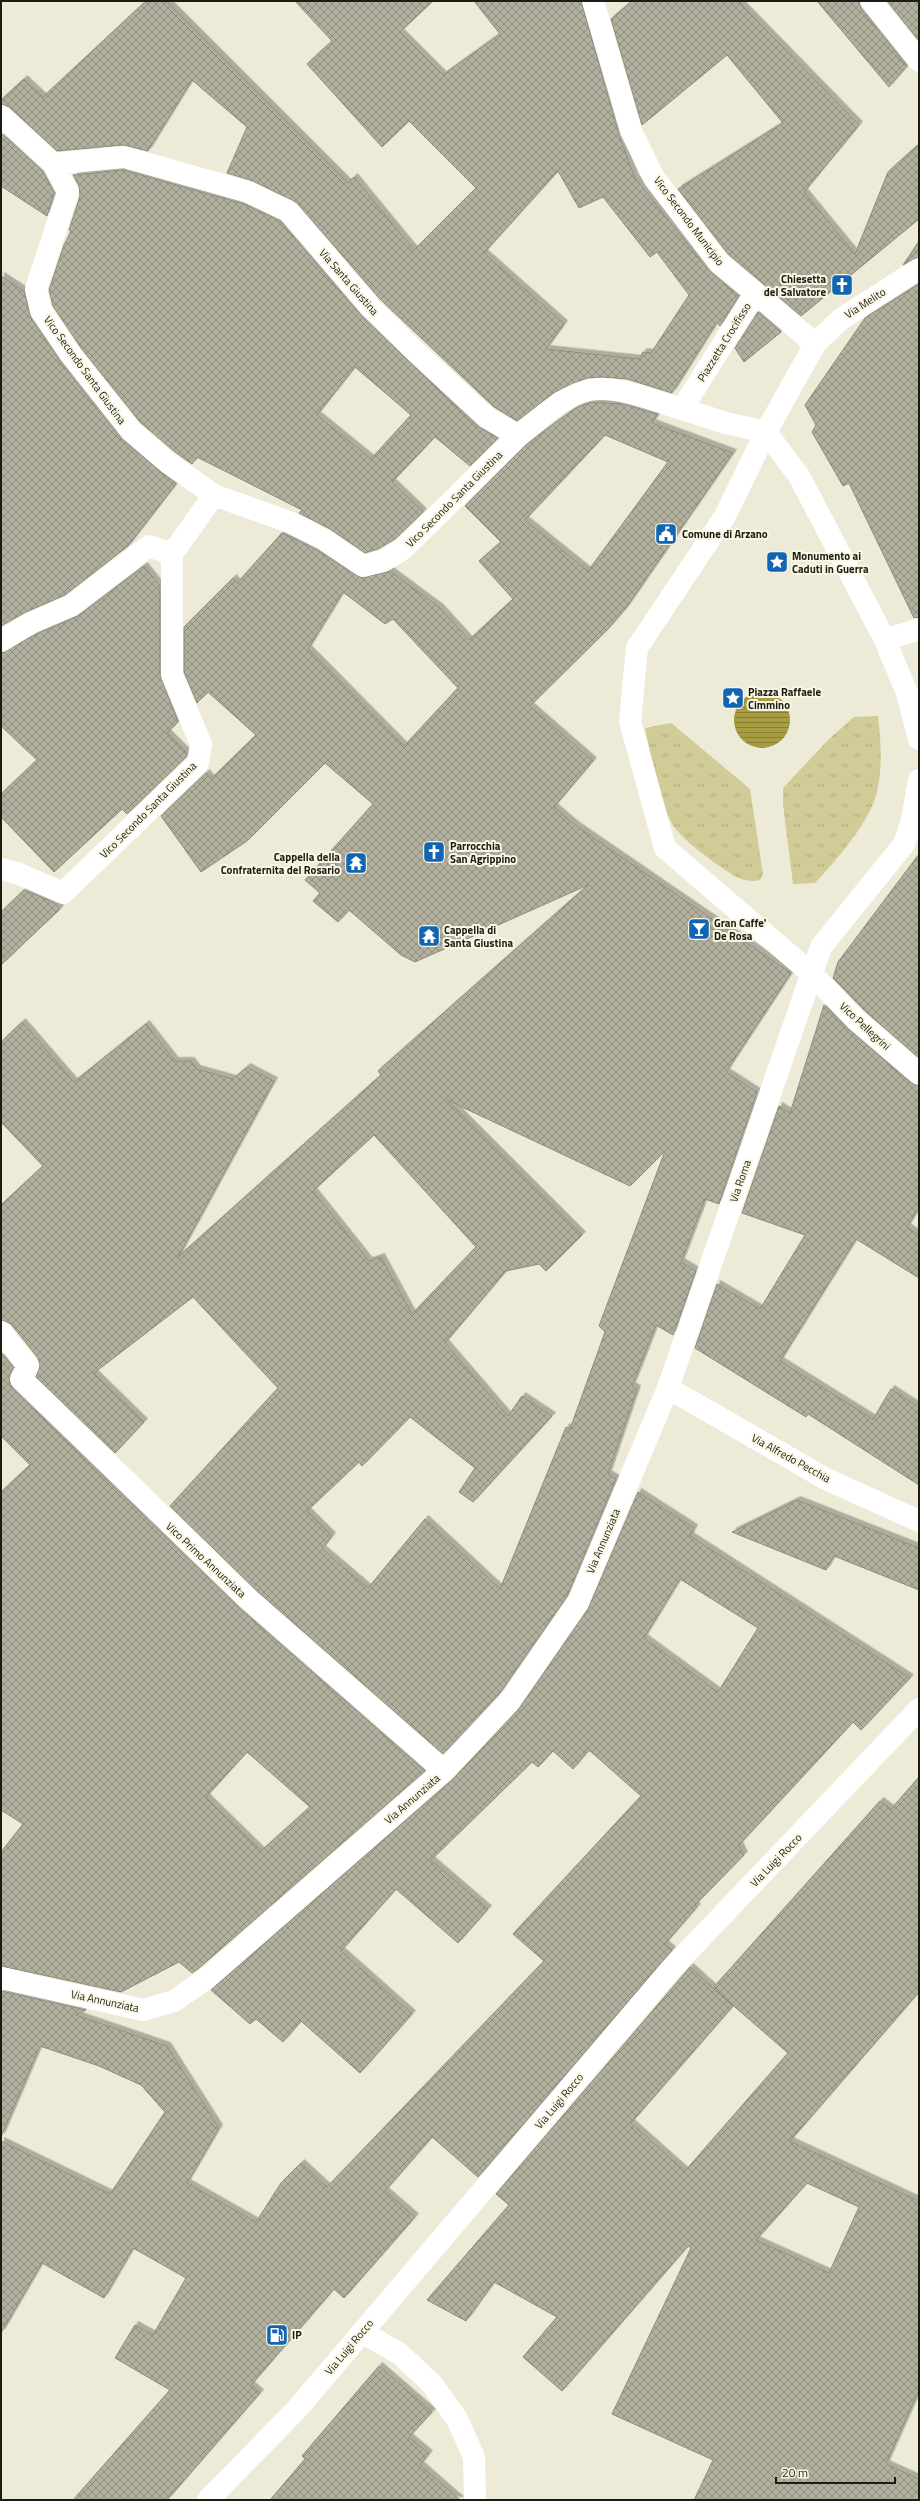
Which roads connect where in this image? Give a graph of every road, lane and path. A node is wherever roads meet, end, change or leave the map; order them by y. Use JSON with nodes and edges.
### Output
{"nodes":[{"id":1,"x":593,"y":1,"type":"edge"},
{"id":2,"x":871,"y":1,"type":"edge"},
{"id":3,"x":919,"y":61,"type":"edge"},
{"id":4,"x":1,"y":116,"type":"edge"},
{"id":5,"x":53,"y":164,"type":"junction"},
{"id":6,"x":919,"y":269,"type":"edge"},
{"id":7,"x":755,"y":293,"type":"junction"},
{"id":8,"x":815,"y":344,"type":"junction"},
{"id":9,"x":682,"y":409,"type":"junction"},
{"id":10,"x":766,"y":432,"type":"junction"},
{"id":11,"x":518,"y":436,"type":"junction"},
{"id":12,"x":214,"y":495,"type":"junction"},
{"id":13,"x":172,"y":554,"type":"junction"},
{"id":14,"x":919,"y":629,"type":"edge"},
{"id":15,"x":885,"y":640,"type":"junction"},
{"id":16,"x":1,"y":641,"type":"edge"},
{"id":17,"x":919,"y":739,"type":"edge"},
{"id":18,"x":919,"y":780,"type":"edge"},
{"id":19,"x":1,"y":869,"type":"edge"},
{"id":20,"x":813,"y":975,"type":"junction"},
{"id":21,"x":919,"y":1074,"type":"edge"},
{"id":22,"x":1,"y":1332,"type":"edge"},
{"id":23,"x":668,"y":1388,"type":"junction"},
{"id":24,"x":919,"y":1520,"type":"edge"},
{"id":25,"x":919,"y":1709,"type":"edge"},
{"id":26,"x":444,"y":1771,"type":"junction"},
{"id":27,"x":1,"y":1978,"type":"edge"},
{"id":28,"x":362,"y":2332,"type":"junction"},
{"id":29,"x":208,"y":2500,"type":"edge"},
{"id":30,"x":475,"y":2500,"type":"edge"}],
"edges":[{"from":1,"to":7,"type":"street","name":"Vico Secondo Municipio"},
{"from":2,"to":3,"type":"street"},
{"from":4,"to":5,"type":"street"},
{"from":5,"to":11,"type":"street","name":"Via Santa Giustina"},
{"from":5,"to":12,"type":"street","name":"Vico Secondo Santa Giustina"},
{"from":6,"to":8,"type":"street","name":"Via Melito"},
{"from":7,"to":8,"type":"street","name":"Piazzetta Crocifisso"},
{"from":7,"to":9,"type":"street","name":"Piazzetta Crocifisso"},
{"from":8,"to":10,"type":"street"},
{"from":9,"to":10,"type":"street"},
{"from":9,"to":11,"type":"street"},
{"from":10,"to":15,"type":"street"},
{"from":10,"to":20,"type":"street"},
{"from":11,"to":12,"type":"street","name":"Vico Secondo Santa Giustina"},
{"from":12,"to":13,"type":"street"},
{"from":13,"to":16,"type":"street"},
{"from":13,"to":19,"type":"street","name":"Vico Secondo Santa Giustina"},
{"from":14,"to":15,"type":"street"},
{"from":15,"to":17,"type":"street"},
{"from":18,"to":20,"type":"street"},
{"from":20,"to":21,"type":"street","name":"Vico Pellegrini"},
{"from":20,"to":23,"type":"street","name":"Via Roma"},
{"from":22,"to":26,"type":"street","name":"Vico Primo Annunziata"},
{"from":23,"to":24,"type":"street","name":"Via Alfredo Pecchia"},
{"from":23,"to":26,"type":"street","name":"Via Annunziata"},
{"from":25,"to":28,"type":"street","name":"Via Luigi Rocco"},
{"from":26,"to":27,"type":"street","name":"Via Annunziata"},
{"from":28,"to":29,"type":"street","name":"Via Luigi Rocco"},
{"from":28,"to":30,"type":"street"}]}
